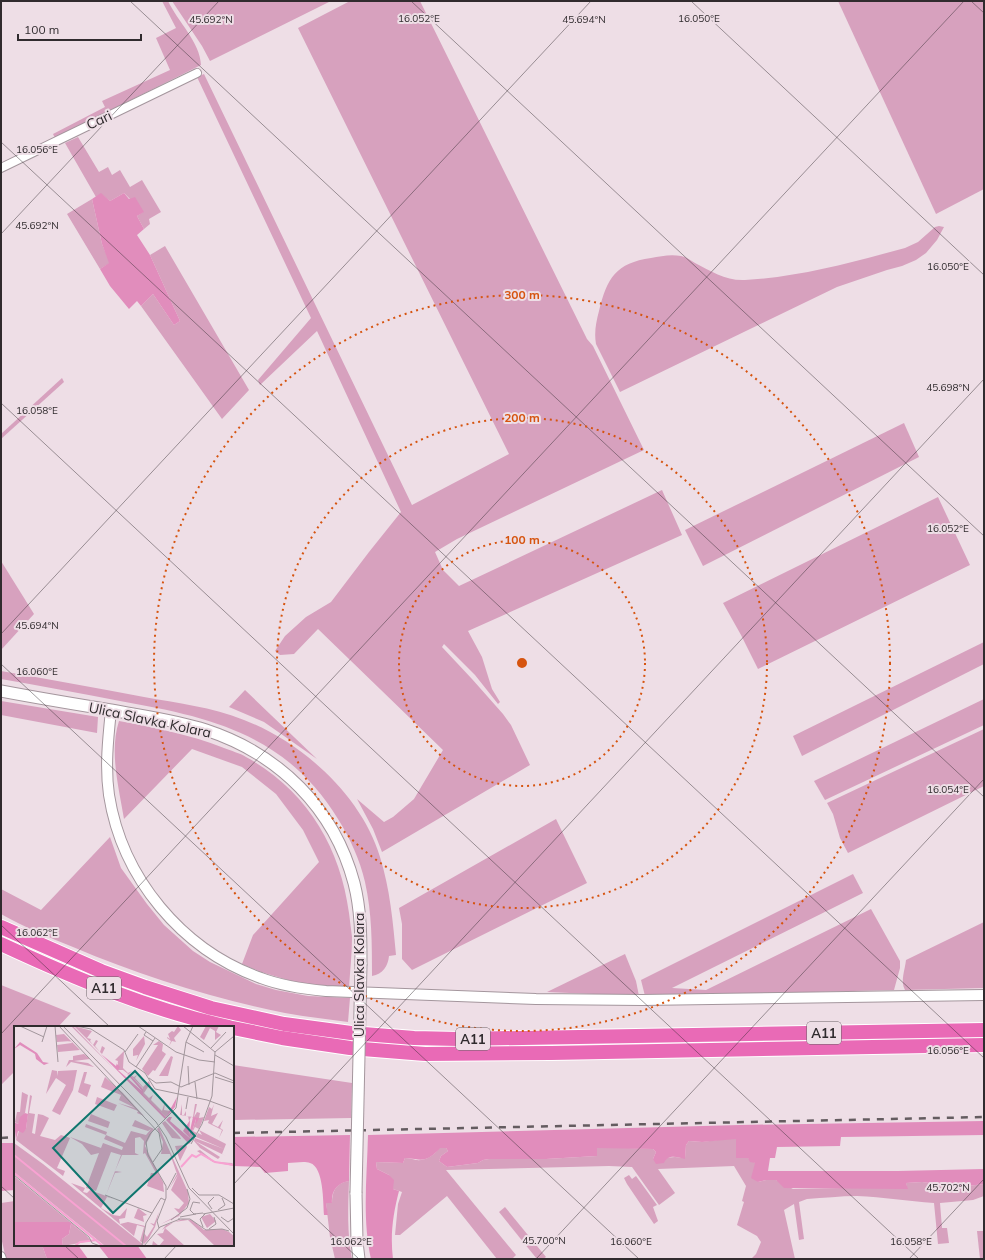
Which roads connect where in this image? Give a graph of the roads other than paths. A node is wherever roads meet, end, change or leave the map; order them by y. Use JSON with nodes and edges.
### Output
{"nodes":[{"id":1,"x":197,"y":73,"type":"dead end"},
{"id":2,"x":1,"y":168,"type":"edge"},
{"id":3,"x":1,"y":691,"type":"edge"},
{"id":4,"x":111,"y":710,"type":"junction"},
{"id":5,"x":1,"y":918,"type":"edge"},
{"id":6,"x":1,"y":927,"type":"edge"},
{"id":7,"x":1,"y":944,"type":"edge"},
{"id":8,"x":41,"y":946,"type":"junction"},
{"id":9,"x":984,"y":995,"type":"edge"},
{"id":10,"x":224,"y":1026,"type":"edge"},
{"id":11,"x":234,"y":1028,"type":"edge"},
{"id":12,"x":984,"y":1030,"type":"edge"},
{"id":13,"x":984,"y":1045,"type":"edge"},
{"id":14,"x":1,"y":1256,"type":"edge"},
{"id":15,"x":2,"y":1259,"type":"edge"},
{"id":16,"x":359,"y":1259,"type":"edge"}],
"edges":[{"from":1,"to":2,"type":"street","name":"Cari"},
{"from":3,"to":4,"type":"main road","name":"Ulica Slavka Kolara"},
{"from":4,"to":9,"type":"street"},
{"from":4,"to":16,"type":"main road","name":"Ulica Slavka Kolara","bridge":true},
{"from":5,"to":8,"type":"highway"},
{"from":6,"to":8,"type":"highway","number":"A11"},
{"from":7,"to":10,"type":"highway","number":"A11"},
{"from":8,"to":12,"type":"highway","number":"A11"},
{"from":11,"to":13,"type":"highway","number":"A11"},
{"from":14,"to":15,"type":"street"}]}
